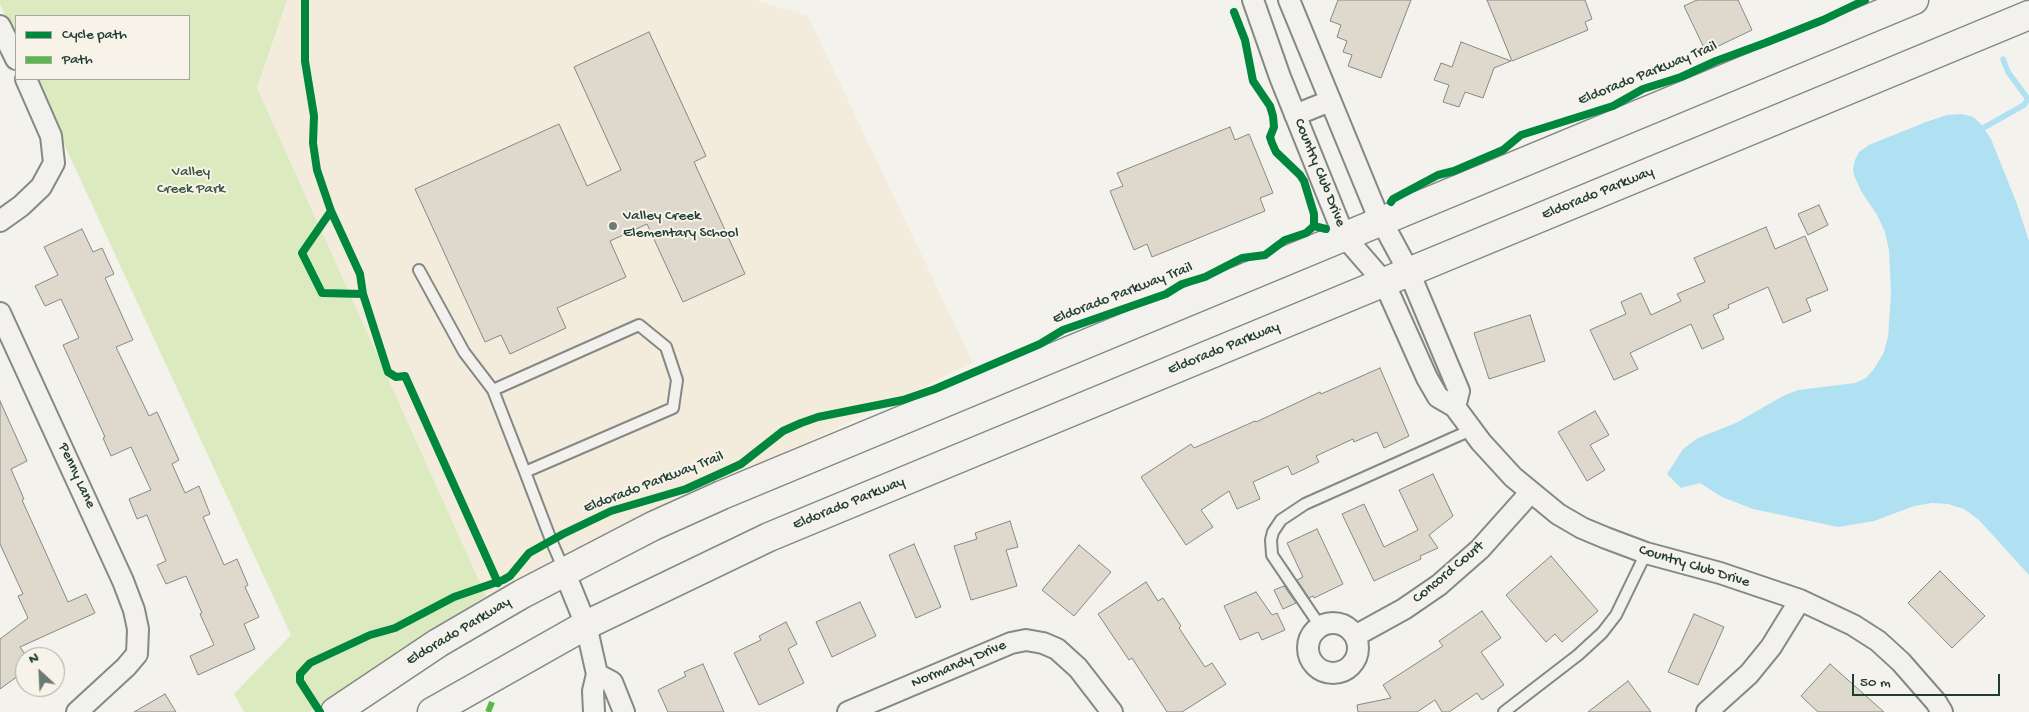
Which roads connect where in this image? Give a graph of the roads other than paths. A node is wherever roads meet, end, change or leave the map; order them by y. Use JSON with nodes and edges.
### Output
{"nodes":[{"id":1,"x":1253,"y":0,"type":"edge"},
{"id":2,"x":1288,"y":0,"type":"edge"},
{"id":3,"x":1914,"y":0,"type":"edge"},
{"id":4,"x":2029,"y":15,"type":"edge"},
{"id":5,"x":0,"y":26,"type":"edge"},
{"id":6,"x":15,"y":57,"type":"edge"},
{"id":7,"x":26,"y":80,"type":"edge"},
{"id":8,"x":1330,"y":101,"type":"junction"},
{"id":9,"x":1295,"y":115,"type":"junction"},
{"id":10,"x":0,"y":221,"type":"edge"},
{"id":11,"x":1381,"y":221,"type":"junction"},
{"id":12,"x":1344,"y":236,"type":"junction"},
{"id":13,"x":420,"y":270,"type":"dead end"},
{"id":14,"x":1409,"y":272,"type":"junction"},
{"id":15,"x":1384,"y":282,"type":"junction"},
{"id":16,"x":0,"y":314,"type":"edge"},
{"id":17,"x":493,"y":390,"type":"junction"},
{"id":18,"x":1455,"y":407,"type":"junction"},
{"id":19,"x":1471,"y":430,"type":"junction"},
{"id":20,"x":525,"y":472,"type":"junction"},
{"id":21,"x":1530,"y":494,"type":"junction"},
{"id":22,"x":1646,"y":553,"type":"junction"},
{"id":23,"x":564,"y":571,"type":"junction"},
{"id":24,"x":1800,"y":600,"type":"junction"},
{"id":25,"x":586,"y":625,"type":"junction"},
{"id":26,"x":1320,"y":626,"type":"junction"},
{"id":27,"x":1355,"y":636,"type":"junction"},
{"id":28,"x":597,"y":674,"type":"junction"},
{"id":29,"x":77,"y":712,"type":"edge"},
{"id":30,"x":335,"y":712,"type":"edge"},
{"id":31,"x":432,"y":712,"type":"edge"},
{"id":32,"x":594,"y":712,"type":"edge"},
{"id":33,"x":624,"y":712,"type":"edge"},
{"id":34,"x":848,"y":712,"type":"edge"},
{"id":35,"x":1112,"y":712,"type":"edge"},
{"id":36,"x":1504,"y":712,"type":"edge"},
{"id":37,"x":1706,"y":712,"type":"edge"},
{"id":38,"x":1942,"y":712,"type":"edge"}],
"edges":[{"from":1,"to":9,"type":"street","name":"Country Club Drive"},
{"from":2,"to":8,"type":"street"},
{"from":3,"to":11,"type":"main road","name":"Eldorado Parkway"},
{"from":4,"to":14,"type":"main road","name":"Eldorado Parkway"},
{"from":5,"to":6,"type":"street"},
{"from":7,"to":10,"type":"street"},
{"from":8,"to":9,"type":"street"},
{"from":8,"to":11,"type":"street"},
{"from":9,"to":12,"type":"street","name":"Country Club Drive"},
{"from":11,"to":12,"type":"main road","name":"Eldorado Parkway"},
{"from":11,"to":14,"type":"street"},
{"from":12,"to":15,"type":"street","name":"Country Club Drive"},
{"from":12,"to":23,"type":"main road","name":"Eldorado Parkway"},
{"from":13,"to":17,"type":"lane"},
{"from":14,"to":15,"type":"main road","name":"Eldorado Parkway"},
{"from":14,"to":18,"type":"street"},
{"from":15,"to":18,"type":"street","name":"Country Club Drive"},
{"from":15,"to":25,"type":"main road","name":"Eldorado Parkway"},
{"from":16,"to":29,"type":"street","name":"Penny Lane"},
{"from":17,"to":20,"type":"lane"},
{"from":17,"to":20,"type":"lane"},
{"from":18,"to":19,"type":"street","name":"Country Club Drive"},
{"from":19,"to":21,"type":"street","name":"Country Club Drive"},
{"from":19,"to":26,"type":"lane"},
{"from":20,"to":23,"type":"lane"},
{"from":21,"to":22,"type":"street","name":"Country Club Drive"},
{"from":21,"to":27,"type":"street","name":"Concord Court"},
{"from":22,"to":24,"type":"street","name":"Country Club Drive"},
{"from":22,"to":36,"type":"lane"},
{"from":23,"to":25,"type":"street"},
{"from":23,"to":30,"type":"main road","name":"Eldorado Parkway"},
{"from":24,"to":37,"type":"street"},
{"from":24,"to":38,"type":"street","name":"Country Club Drive"},
{"from":25,"to":28,"type":"street"},
{"from":25,"to":31,"type":"main road","name":"Eldorado Parkway"},
{"from":26,"to":27,"type":"street"},
{"from":26,"to":27,"type":"street"},
{"from":28,"to":32,"type":"street"},
{"from":28,"to":33,"type":"street"},
{"from":34,"to":35,"type":"street","name":"Normandy Drive"}]}
